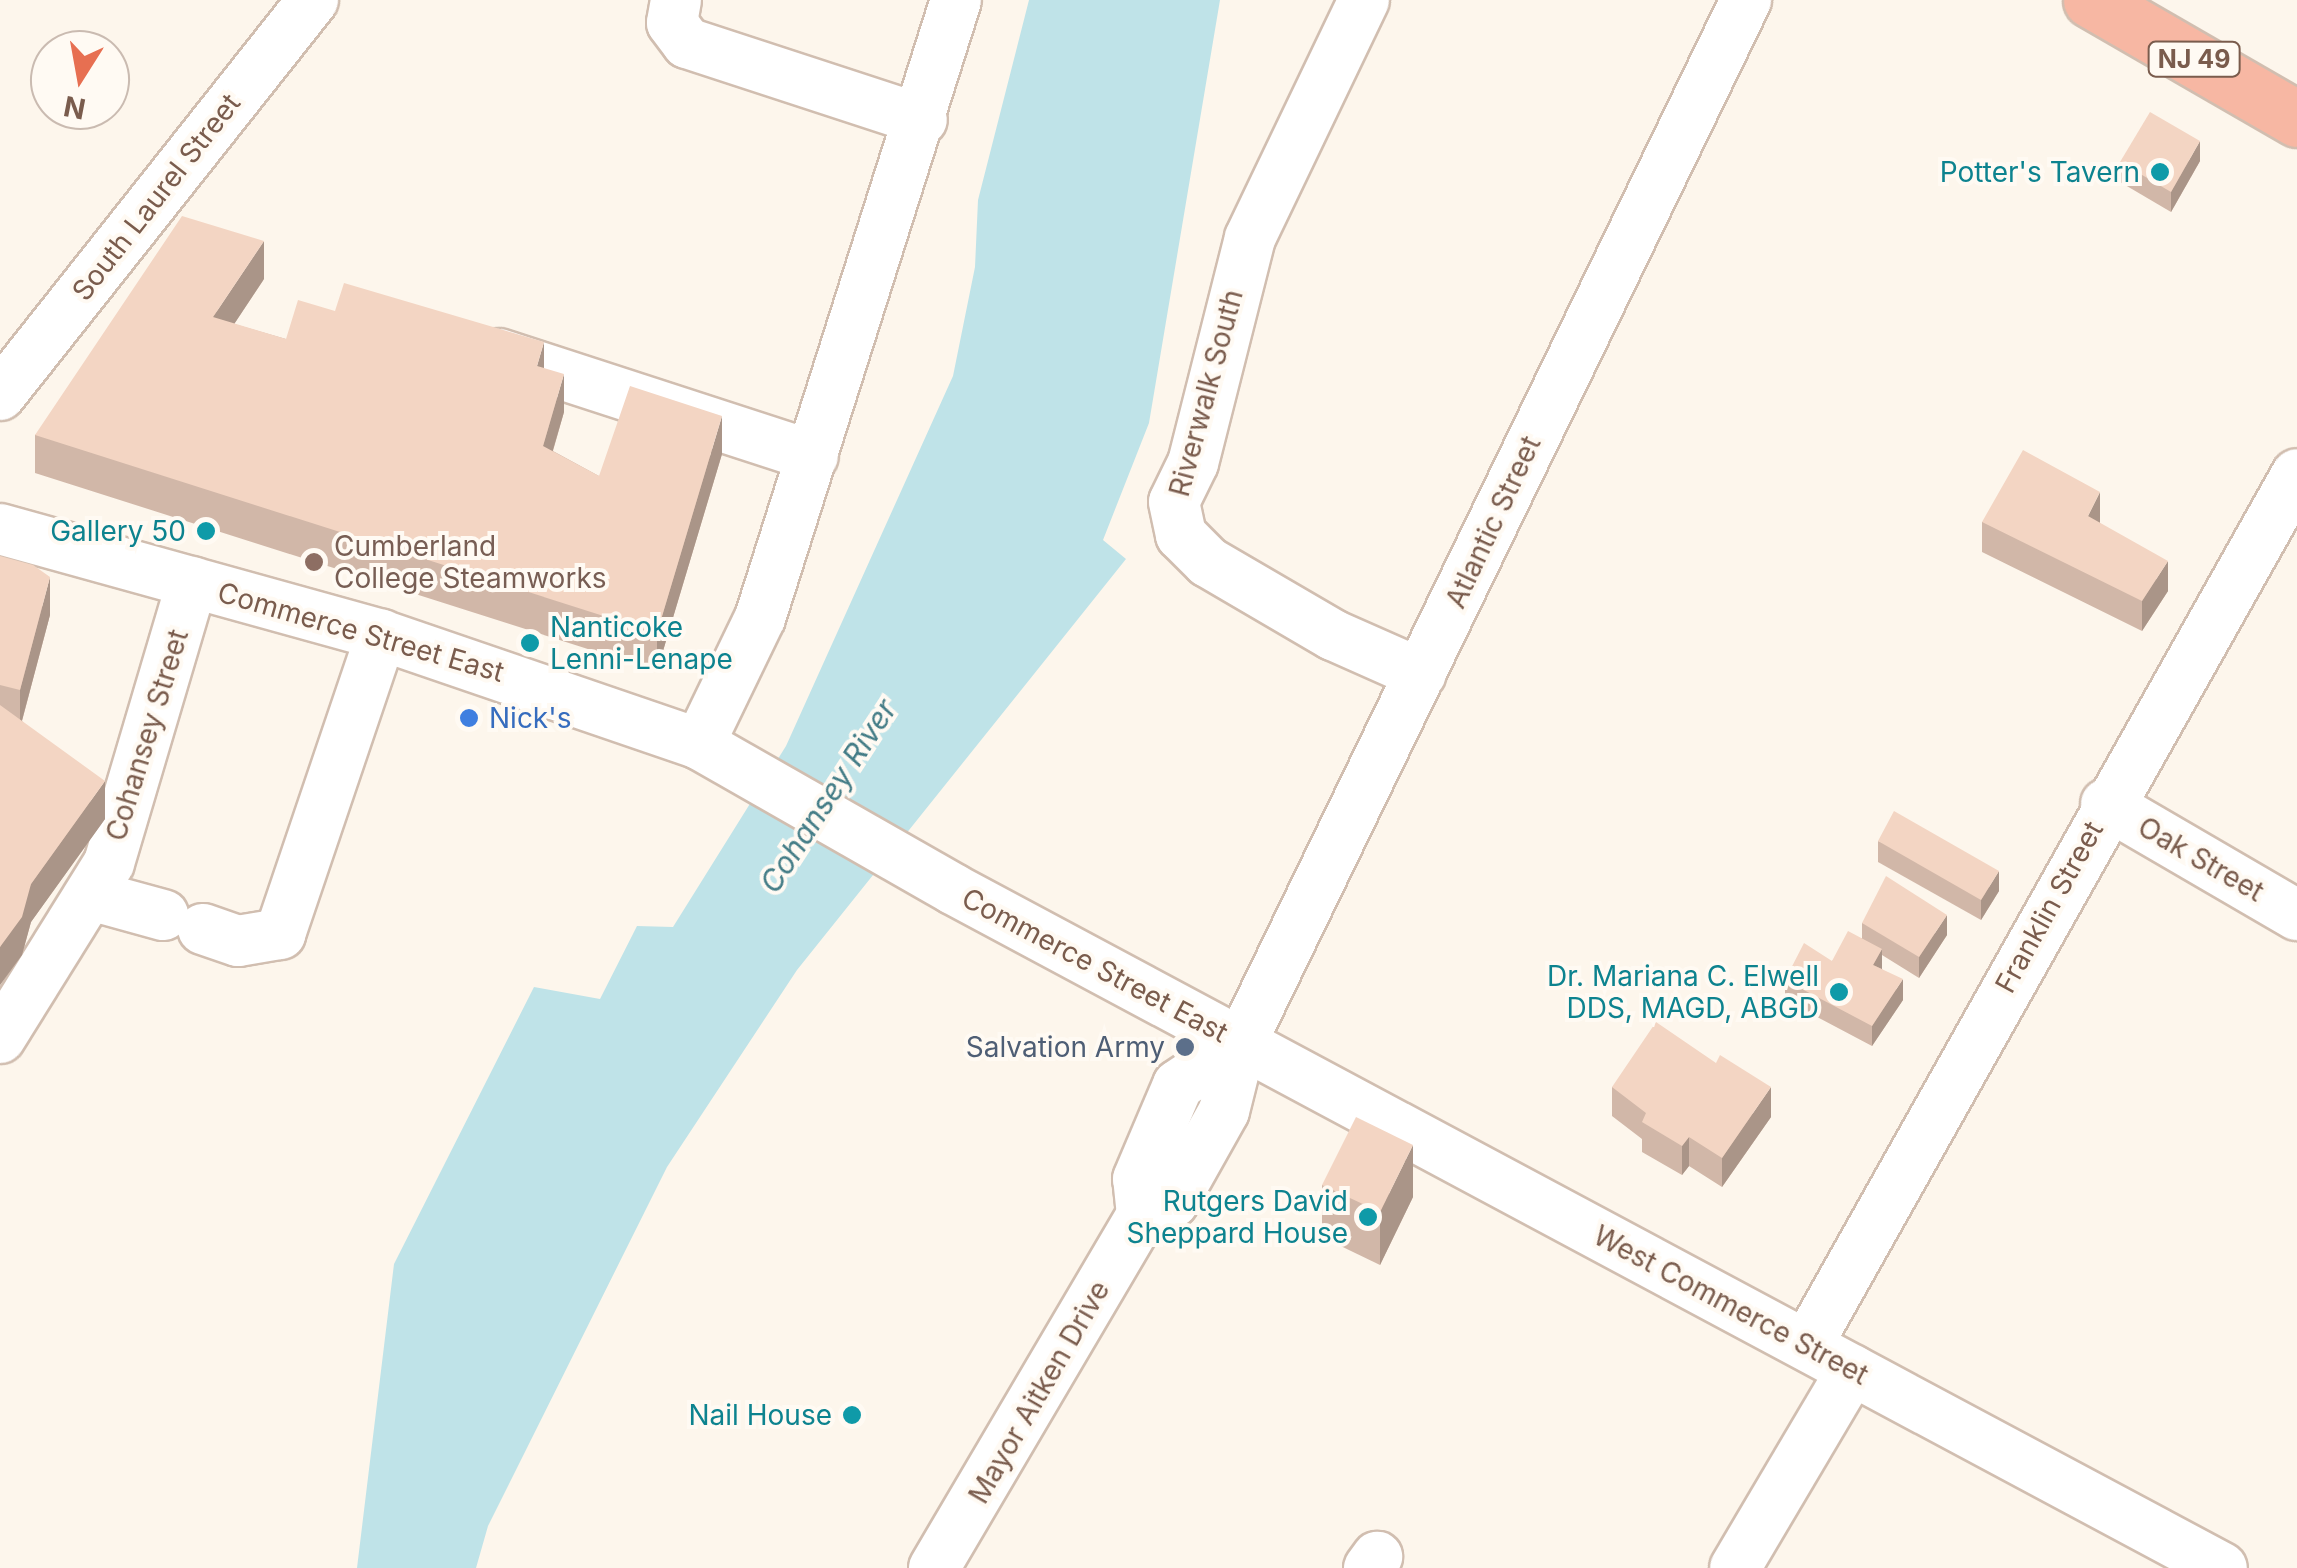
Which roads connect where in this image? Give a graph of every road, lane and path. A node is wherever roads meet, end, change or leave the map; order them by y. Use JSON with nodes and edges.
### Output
{"nodes":[{"id":1,"x":313,"y":0,"type":"edge"},
{"id":2,"x":676,"y":0,"type":"edge"},
{"id":3,"x":1364,"y":0,"type":"edge"},
{"id":4,"x":1746,"y":0,"type":"edge"},
{"id":5,"x":2091,"y":0,"type":"edge"},
{"id":6,"x":949,"y":2,"type":"edge"},
{"id":7,"x":2297,"y":119,"type":"edge"},
{"id":8,"x":922,"y":120,"type":"junction"},
{"id":9,"x":475,"y":346,"type":"edge"},
{"id":10,"x":0,"y":395,"type":"edge"},
{"id":11,"x":813,"y":456,"type":"junction"},
{"id":12,"x":2290,"y":503,"type":"edge"},
{"id":13,"x":0,"y":529,"type":"edge"},
{"id":14,"x":192,"y":582,"type":"junction"},
{"id":15,"x":382,"y":635,"type":"junction"},
{"id":16,"x":1421,"y":674,"type":"junction"},
{"id":17,"x":720,"y":756,"type":"junction"},
{"id":18,"x":2106,"y":804,"type":"junction"},
{"id":19,"x":90,"y":895,"type":"junction"},
{"id":20,"x":2297,"y":915,"type":"edge"},
{"id":21,"x":0,"y":1038,"type":"edge"},
{"id":22,"x":1240,"y":1043,"type":"junction"},
{"id":23,"x":1807,"y":1345,"type":"junction"},
{"id":24,"x":1852,"y":1370,"type":"junction"},
{"id":25,"x":934,"y":1568,"type":"edge"},
{"id":26,"x":1735,"y":1568,"type":"edge"},
{"id":27,"x":2222,"y":1568,"type":"edge"}],
"edges":[{"from":1,"to":10,"type":"street","name":"South Laurel Street"},
{"from":2,"to":8,"type":"street"},
{"from":3,"to":16,"type":"street","name":"Riverwalk South"},
{"from":4,"to":16,"type":"street","name":"Atlantic Street"},
{"from":5,"to":7,"type":"highway","number":"NJ 49"},
{"from":6,"to":8,"type":"street"},
{"from":8,"to":11,"type":"street"},
{"from":9,"to":11,"type":"street"},
{"from":11,"to":17,"type":"street"},
{"from":12,"to":18,"type":"street","name":"Franklin Street"},
{"from":13,"to":14,"type":"street","name":"Commerce Street East"},
{"from":14,"to":15,"type":"street","name":"Commerce Street East"},
{"from":14,"to":19,"type":"street","name":"Cohansey Street"},
{"from":15,"to":17,"type":"street","name":"Commerce Street East"},
{"from":15,"to":19,"type":"street"},
{"from":16,"to":22,"type":"street","name":"Atlantic Street"},
{"from":17,"to":22,"type":"street","name":"Commerce Street East"},
{"from":18,"to":20,"type":"street","name":"Oak Street"},
{"from":18,"to":23,"type":"street","name":"Franklin Street"},
{"from":19,"to":21,"type":"street","name":"Cohansey Street"},
{"from":22,"to":23,"type":"street","name":"West Commerce Street"},
{"from":22,"to":25,"type":"street","name":"Mayor Aitken Drive"},
{"from":23,"to":24,"type":"street","name":"West Commerce Street"},
{"from":24,"to":26,"type":"street"},
{"from":24,"to":27,"type":"street","name":"West Commerce Street"}]}
